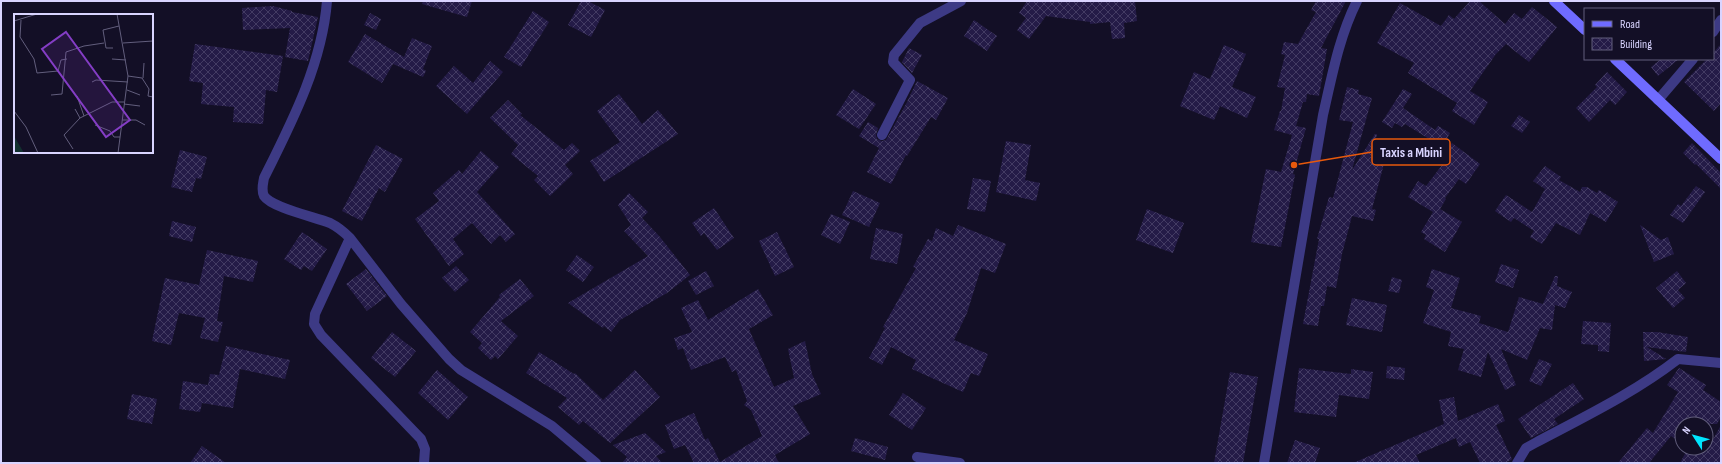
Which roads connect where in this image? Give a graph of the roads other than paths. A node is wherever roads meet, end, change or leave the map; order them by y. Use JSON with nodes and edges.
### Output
{"nodes":[{"id":1,"x":327,"y":1,"type":"edge"},
{"id":2,"x":961,"y":1,"type":"edge"},
{"id":3,"x":1358,"y":1,"type":"edge"},
{"id":4,"x":1554,"y":1,"type":"edge"},
{"id":5,"x":1721,"y":20,"type":"edge"},
{"id":6,"x":1584,"y":29,"type":"edge"},
{"id":7,"x":1714,"y":30,"type":"edge"},
{"id":8,"x":1616,"y":60,"type":"edge"},
{"id":9,"x":1692,"y":60,"type":"edge"},
{"id":10,"x":1658,"y":100,"type":"junction"},
{"id":11,"x":882,"y":135,"type":"dead end"},
{"id":12,"x":1721,"y":159,"type":"edge"},
{"id":13,"x":350,"y":238,"type":"junction"},
{"id":14,"x":1721,"y":363,"type":"edge"},
{"id":15,"x":917,"y":457,"type":"dead end"},
{"id":16,"x":424,"y":463,"type":"edge"},
{"id":17,"x":596,"y":463,"type":"edge"},
{"id":18,"x":960,"y":463,"type":"edge"},
{"id":19,"x":1264,"y":463,"type":"edge"},
{"id":20,"x":1517,"y":463,"type":"edge"}],
"edges":[{"from":1,"to":13,"type":"street"},
{"from":2,"to":11,"type":"street"},
{"from":3,"to":19,"type":"street"},
{"from":4,"to":6,"type":"main road"},
{"from":5,"to":7,"type":"street"},
{"from":8,"to":10,"type":"main road"},
{"from":9,"to":10,"type":"street"},
{"from":10,"to":12,"type":"main road"},
{"from":13,"to":16,"type":"street"},
{"from":13,"to":17,"type":"street"},
{"from":14,"to":20,"type":"street"},
{"from":15,"to":18,"type":"street"}]}
